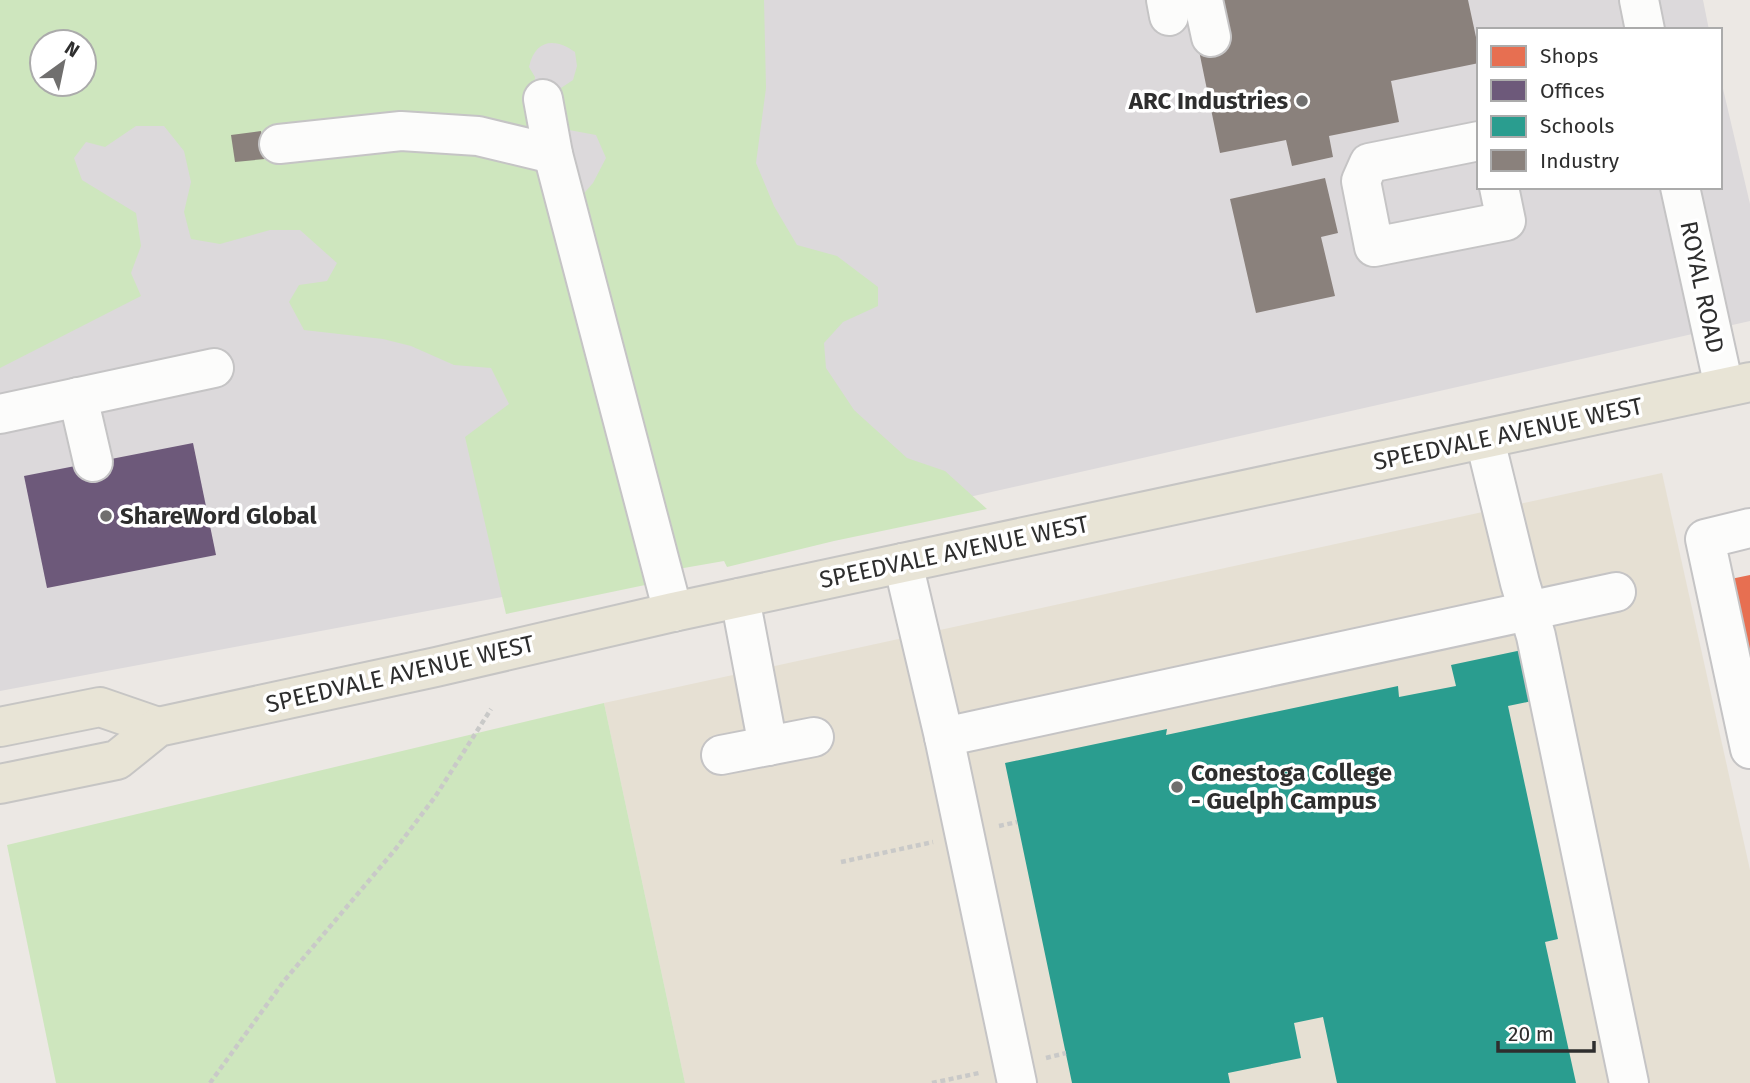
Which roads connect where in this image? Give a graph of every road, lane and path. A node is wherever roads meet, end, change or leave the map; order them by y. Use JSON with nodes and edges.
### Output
{"nodes":[{"id":1,"x":1203,"y":0,"type":"edge"},
{"id":2,"x":1211,"y":37,"type":"dead end"},
{"id":3,"x":543,"y":99,"type":"dead end"},
{"id":4,"x":1477,"y":141,"type":"edge"},
{"id":5,"x":279,"y":144,"type":"dead end"},
{"id":6,"x":553,"y":154,"type":"junction"},
{"id":7,"x":1499,"y":189,"type":"edge"},
{"id":8,"x":1681,"y":189,"type":"edge"},
{"id":9,"x":214,"y":368,"type":"dead end"},
{"id":10,"x":1737,"y":384,"type":"edge"},
{"id":11,"x":78,"y":397,"type":"junction"},
{"id":12,"x":0,"y":414,"type":"edge"},
{"id":13,"x":1485,"y":440,"type":"junction"},
{"id":14,"x":93,"y":462,"type":"dead end"},
{"id":15,"x":1750,"y":528,"type":"edge"},
{"id":16,"x":904,"y":563,"type":"junction"},
{"id":17,"x":1616,"y":592,"type":"dead end"},
{"id":18,"x":1524,"y":596,"type":"junction"},
{"id":19,"x":740,"y":598,"type":"junction"},
{"id":20,"x":673,"y":612,"type":"junction"},
{"id":21,"x":491,"y":709,"type":"dead end"},
{"id":22,"x":0,"y":727,"type":"edge"},
{"id":23,"x":158,"y":727,"type":"junction"},
{"id":24,"x":814,"y":737,"type":"dead end"},
{"id":25,"x":944,"y":737,"type":"junction"},
{"id":26,"x":768,"y":746,"type":"junction"},
{"id":27,"x":1750,"y":749,"type":"edge"},
{"id":28,"x":721,"y":755,"type":"dead end"},
{"id":29,"x":0,"y":784,"type":"edge"},
{"id":30,"x":210,"y":1083,"type":"edge"},
{"id":31,"x":1017,"y":1083,"type":"edge"},
{"id":32,"x":1629,"y":1083,"type":"edge"}],
"edges":[{"from":1,"to":2,"type":"street"},
{"from":3,"to":6,"type":"street"},
{"from":4,"to":7,"type":"street"},
{"from":5,"to":6,"type":"street"},
{"from":6,"to":20,"type":"street"},
{"from":8,"to":10,"type":"street","name":"ROYAL ROAD"},
{"from":9,"to":11,"type":"street"},
{"from":10,"to":13,"type":"main road","name":"SPEEDVALE AVENUE WEST"},
{"from":11,"to":12,"type":"street"},
{"from":11,"to":14,"type":"street"},
{"from":13,"to":16,"type":"main road","name":"SPEEDVALE AVENUE WEST"},
{"from":13,"to":18,"type":"street"},
{"from":15,"to":27,"type":"street"},
{"from":16,"to":19,"type":"main road","name":"SPEEDVALE AVENUE WEST"},
{"from":16,"to":25,"type":"street"},
{"from":17,"to":18,"type":"street"},
{"from":18,"to":25,"type":"street"},
{"from":18,"to":32,"type":"street"},
{"from":19,"to":20,"type":"main road","name":"SPEEDVALE AVENUE WEST"},
{"from":19,"to":26,"type":"street"},
{"from":20,"to":23,"type":"main road","name":"SPEEDVALE AVENUE WEST"},
{"from":21,"to":30,"type":"path"},
{"from":22,"to":23,"type":"main road"},
{"from":23,"to":29,"type":"main road","name":"SPEEDVALE AVENUE WEST"},
{"from":24,"to":26,"type":"street"},
{"from":25,"to":31,"type":"street"},
{"from":26,"to":28,"type":"street"}]}
